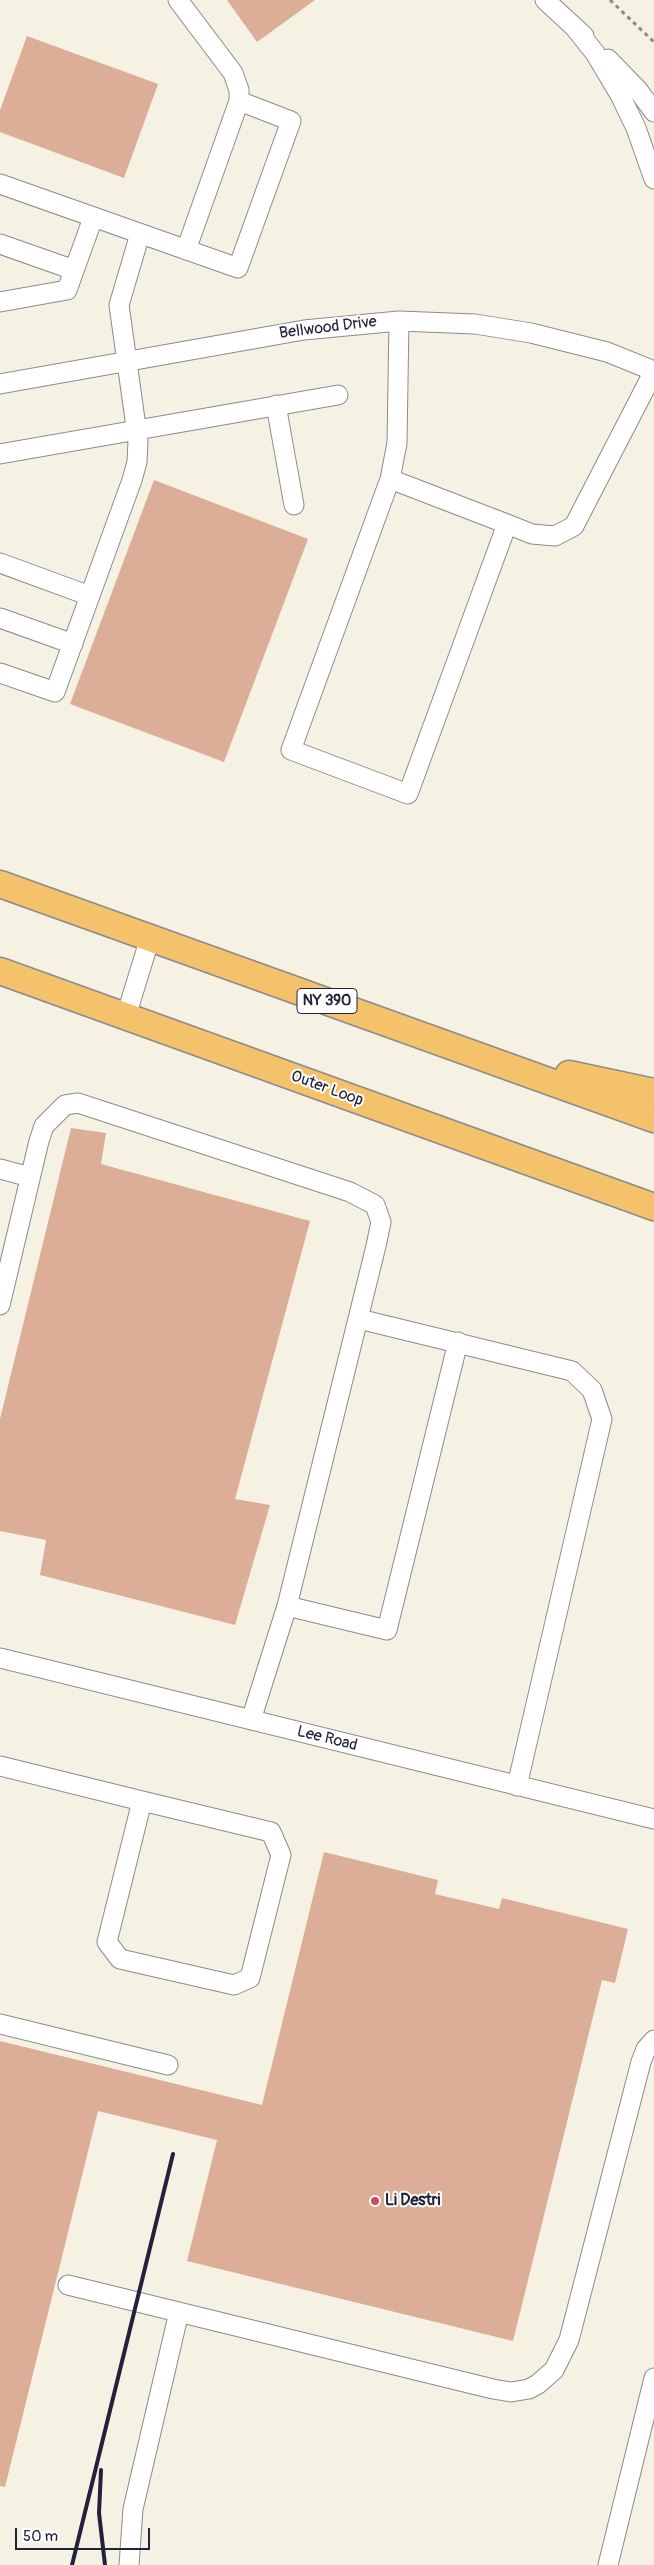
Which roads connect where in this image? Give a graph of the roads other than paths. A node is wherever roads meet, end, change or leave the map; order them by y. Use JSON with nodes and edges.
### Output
{"nodes":[{"id":1,"x":178,"y":0,"type":"edge"},
{"id":2,"x":545,"y":0,"type":"edge"},
{"id":3,"x":576,"y":28,"type":"junction"},
{"id":4,"x":238,"y":101,"type":"junction"},
{"id":5,"x":654,"y":112,"type":"edge"},
{"id":6,"x":654,"y":180,"type":"edge"},
{"id":7,"x":0,"y":184,"type":"edge"},
{"id":8,"x":93,"y":218,"type":"junction"},
{"id":9,"x":140,"y":234,"type":"junction"},
{"id":10,"x":0,"y":244,"type":"edge"},
{"id":11,"x":186,"y":250,"type":"junction"},
{"id":12,"x":74,"y":270,"type":"junction"},
{"id":13,"x":0,"y":302,"type":"edge"},
{"id":14,"x":399,"y":321,"type":"junction"},
{"id":15,"x":126,"y":361,"type":"junction"},
{"id":16,"x":654,"y":371,"type":"edge"},
{"id":17,"x":0,"y":384,"type":"edge"},
{"id":18,"x":338,"y":395,"type":"dead end"},
{"id":19,"x":276,"y":405,"type":"junction"},
{"id":20,"x":137,"y":430,"type":"junction"},
{"id":21,"x":0,"y":454,"type":"edge"},
{"id":22,"x":390,"y":479,"type":"junction"},
{"id":23,"x":294,"y":505,"type":"dead end"},
{"id":24,"x":507,"y":524,"type":"junction"},
{"id":25,"x":0,"y":563,"type":"edge"},
{"id":26,"x":90,"y":596,"type":"junction"},
{"id":27,"x":0,"y":618,"type":"edge"},
{"id":28,"x":73,"y":644,"type":"junction"},
{"id":29,"x":0,"y":673,"type":"edge"},
{"id":30,"x":0,"y":884,"type":"edge"},
{"id":31,"x":150,"y":938,"type":"junction"},
{"id":32,"x":0,"y":971,"type":"edge"},
{"id":33,"x":126,"y":1016,"type":"junction"},
{"id":34,"x":439,"y":1042,"type":"junction"},
{"id":35,"x":654,"y":1092,"type":"edge"},
{"id":36,"x":654,"y":1119,"type":"edge"},
{"id":37,"x":0,"y":1169,"type":"edge"},
{"id":38,"x":30,"y":1177,"type":"junction"},
{"id":39,"x":654,"y":1207,"type":"edge"},
{"id":40,"x":0,"y":1306,"type":"edge"},
{"id":41,"x":359,"y":1319,"type":"junction"},
{"id":42,"x":458,"y":1342,"type":"junction"},
{"id":43,"x":287,"y":1606,"type":"junction"},
{"id":44,"x":0,"y":1658,"type":"edge"},
{"id":45,"x":251,"y":1720,"type":"junction"},
{"id":46,"x":0,"y":1766,"type":"edge"},
{"id":47,"x":517,"y":1786,"type":"junction"},
{"id":48,"x":142,"y":1801,"type":"junction"},
{"id":49,"x":654,"y":1819,"type":"edge"},
{"id":50,"x":0,"y":2024,"type":"edge"},
{"id":51,"x":654,"y":2040,"type":"edge"},
{"id":52,"x":168,"y":2064,"type":"dead end"},
{"id":53,"x":68,"y":2285,"type":"dead end"},
{"id":54,"x":179,"y":2312,"type":"junction"},
{"id":55,"x":654,"y":2378,"type":"edge"},
{"id":56,"x":129,"y":2565,"type":"edge"},
{"id":57,"x":608,"y":2565,"type":"edge"}],
"edges":[{"from":1,"to":4,"type":"street"},
{"from":2,"to":3,"type":"street"},
{"from":3,"to":5,"type":"street"},
{"from":3,"to":6,"type":"street"},
{"from":4,"to":11,"type":"street"},
{"from":4,"to":11,"type":"street"},
{"from":7,"to":8,"type":"street"},
{"from":8,"to":9,"type":"street"},
{"from":8,"to":12,"type":"street"},
{"from":9,"to":11,"type":"street"},
{"from":9,"to":15,"type":"street"},
{"from":10,"to":12,"type":"street"},
{"from":12,"to":13,"type":"street"},
{"from":14,"to":15,"type":"street","name":"Bellwood Drive"},
{"from":14,"to":16,"type":"street","name":"Bellwood Drive"},
{"from":14,"to":22,"type":"street"},
{"from":15,"to":17,"type":"street","name":"Bellwood Drive"},
{"from":15,"to":20,"type":"street"},
{"from":16,"to":24,"type":"street"},
{"from":18,"to":19,"type":"street"},
{"from":19,"to":20,"type":"street"},
{"from":19,"to":23,"type":"street"},
{"from":20,"to":21,"type":"street"},
{"from":20,"to":26,"type":"street"},
{"from":22,"to":24,"type":"street"},
{"from":22,"to":24,"type":"street"},
{"from":25,"to":26,"type":"street"},
{"from":26,"to":28,"type":"street"},
{"from":27,"to":28,"type":"street"},
{"from":28,"to":29,"type":"street"},
{"from":30,"to":31,"type":"highway","number":"NY 390"},
{"from":31,"to":33,"type":"street"},
{"from":31,"to":34,"type":"highway","number":"NY 390"},
{"from":32,"to":33,"type":"highway","name":"Outer Loop"},
{"from":33,"to":39,"type":"highway","name":"Outer Loop"},
{"from":34,"to":35,"type":"highway"},
{"from":34,"to":36,"type":"highway","number":"NY 390"},
{"from":37,"to":38,"type":"street"},
{"from":38,"to":40,"type":"street"},
{"from":38,"to":41,"type":"street"},
{"from":41,"to":42,"type":"street"},
{"from":41,"to":43,"type":"street"},
{"from":42,"to":43,"type":"street"},
{"from":42,"to":47,"type":"street"},
{"from":43,"to":45,"type":"street"},
{"from":44,"to":45,"type":"street","name":"Lee Road"},
{"from":45,"to":47,"type":"street","name":"Lee Road"},
{"from":46,"to":48,"type":"street"},
{"from":47,"to":49,"type":"street","name":"Lee Road"},
{"from":48,"to":48,"type":"street"},
{"from":50,"to":52,"type":"street"},
{"from":51,"to":54,"type":"street"},
{"from":53,"to":54,"type":"street"},
{"from":54,"to":56,"type":"street"},
{"from":55,"to":57,"type":"street"}]}
